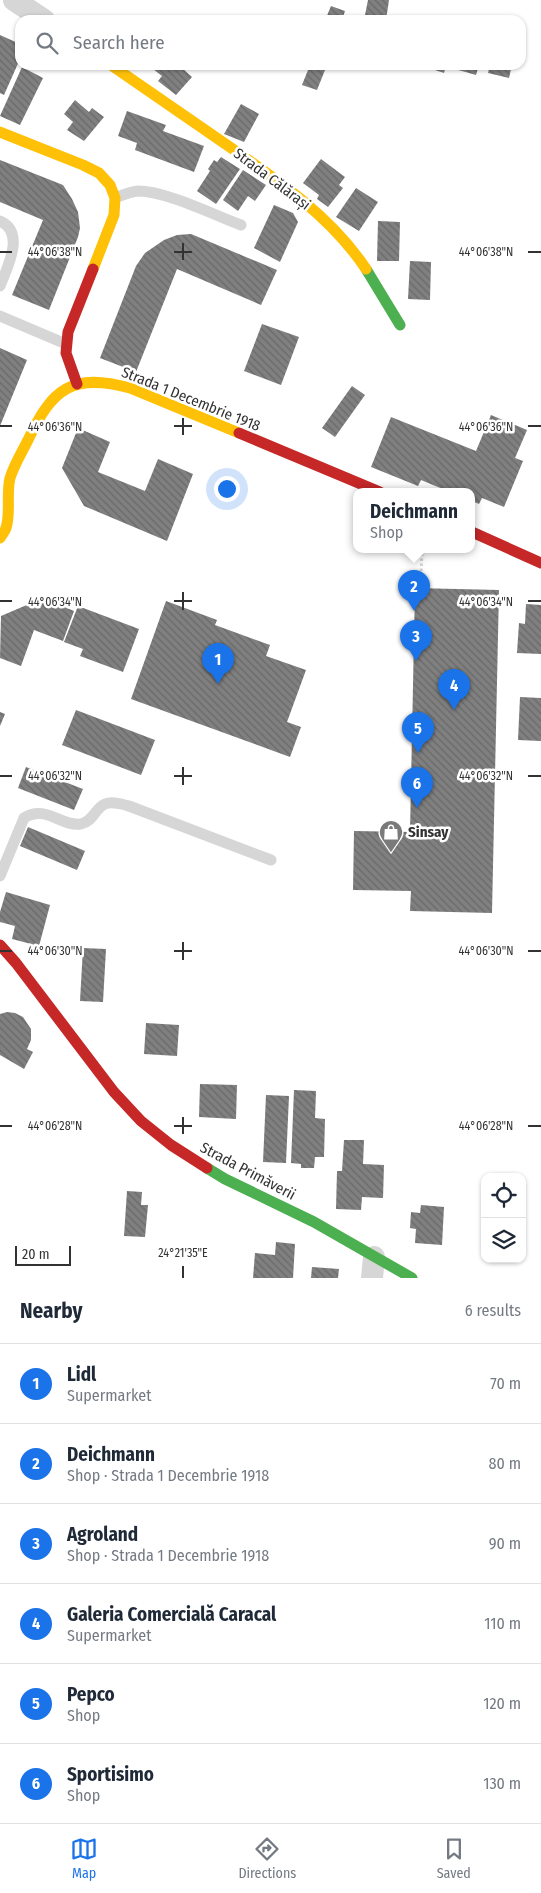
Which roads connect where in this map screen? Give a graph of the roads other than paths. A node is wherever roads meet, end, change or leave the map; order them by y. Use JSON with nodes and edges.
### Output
{"nodes":[{"id":1,"x":14,"y":0,"type":"edge"},
{"id":2,"x":36,"y":15,"type":"edge"},
{"id":3,"x":118,"y":70,"type":"edge"},
{"id":4,"x":0,"y":132,"type":"edge"},
{"id":5,"x":115,"y":198,"type":"junction"},
{"id":6,"x":0,"y":221,"type":"edge"},
{"id":7,"x":241,"y":225,"type":"dead end"},
{"id":8,"x":0,"y":286,"type":"edge"},
{"id":9,"x":0,"y":316,"type":"edge"},
{"id":10,"x":400,"y":325,"type":"dead end"},
{"id":11,"x":66,"y":344,"type":"junction"},
{"id":12,"x":77,"y":384,"type":"junction"},
{"id":13,"x":10,"y":479,"type":"junction"},
{"id":14,"x":0,"y":487,"type":"edge"},
{"id":15,"x":370,"y":488,"type":"edge"},
{"id":16,"x":3,"y":514,"type":"edge"},
{"id":17,"x":475,"y":533,"type":"edge"},
{"id":18,"x":0,"y":538,"type":"edge"},
{"id":19,"x":541,"y":562,"type":"edge"},
{"id":20,"x":271,"y":860,"type":"dead end"},
{"id":21,"x":0,"y":876,"type":"edge"},
{"id":22,"x":0,"y":945,"type":"edge"},
{"id":23,"x":373,"y":1267,"type":"edge"},
{"id":24,"x":412,"y":1278,"type":"edge"}],
"edges":[{"from":1,"to":2,"type":"street"},
{"from":3,"to":10,"type":"main road","name":"Strada Călărași"},
{"from":4,"to":5,"type":"main road"},
{"from":5,"to":7,"type":"lane"},
{"from":5,"to":11,"type":"main road"},
{"from":6,"to":8,"type":"lane"},
{"from":9,"to":11,"type":"lane"},
{"from":11,"to":12,"type":"main road"},
{"from":12,"to":13,"type":"main road"},
{"from":12,"to":15,"type":"main road","name":"Strada 1 Decembrie 1918"},
{"from":13,"to":14,"type":"main road"},
{"from":13,"to":16,"type":"main road"},
{"from":16,"to":18,"type":"main road"},
{"from":17,"to":19,"type":"main road"},
{"from":20,"to":21,"type":"lane"},
{"from":22,"to":23,"type":"main road","name":"Strada Primăverii"},
{"from":23,"to":24,"type":"main road","name":"Strada Primăverii"}]}
